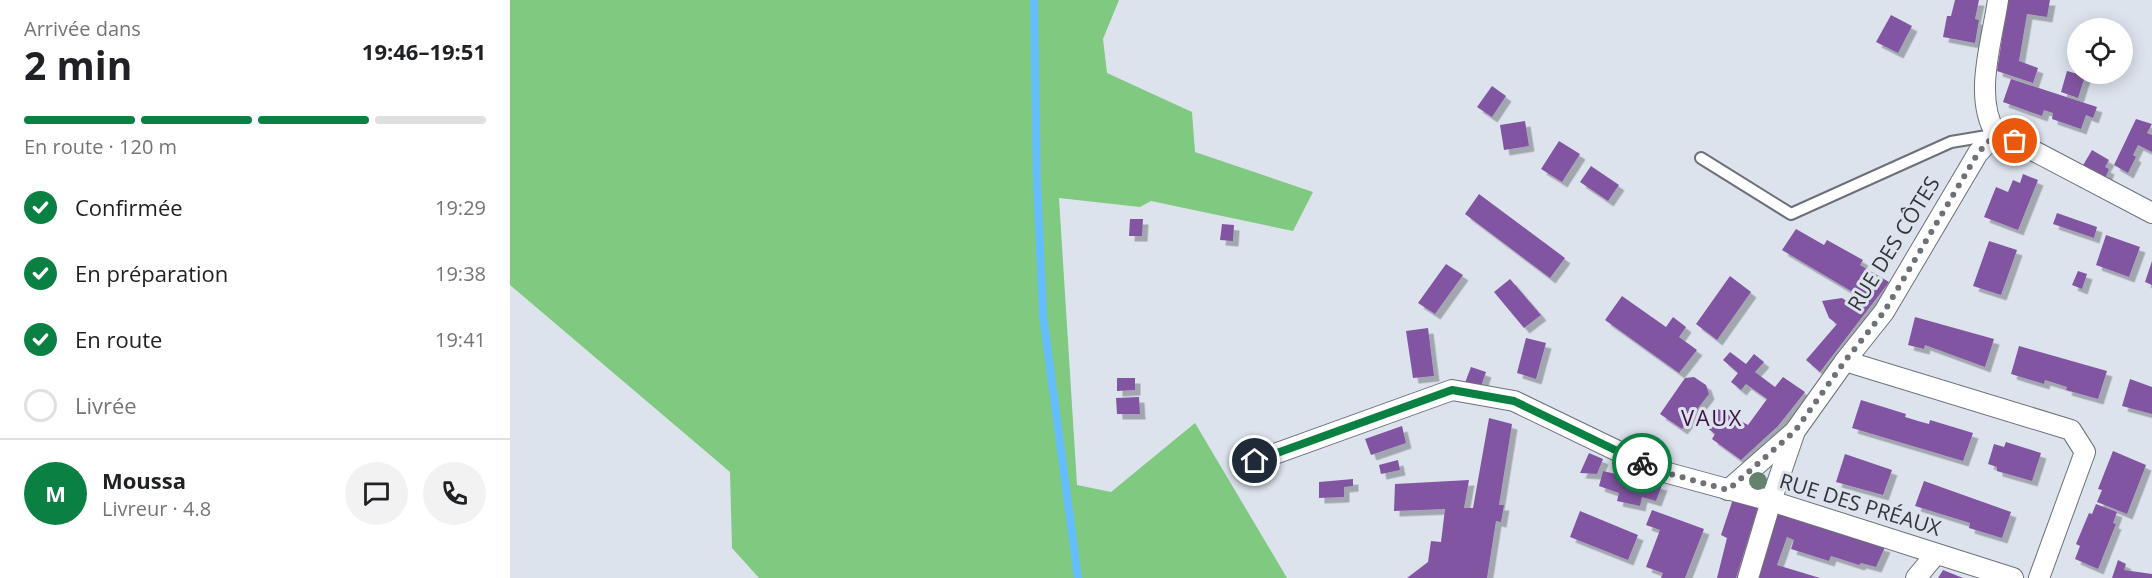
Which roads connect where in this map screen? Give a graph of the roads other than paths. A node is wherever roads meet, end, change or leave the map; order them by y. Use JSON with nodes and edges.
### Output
{"nodes":[{"id":1,"x":1998,"y":0,"type":"edge"},
{"id":2,"x":1996,"y":134,"type":"junction"},
{"id":3,"x":1701,"y":158,"type":"dead end"},
{"id":4,"x":2152,"y":213,"type":"edge"},
{"id":5,"x":1845,"y":361,"type":"junction"},
{"id":6,"x":1795,"y":431,"type":"junction"},
{"id":7,"x":1255,"y":461,"type":"dead end"},
{"id":8,"x":1728,"y":490,"type":"junction"},
{"id":9,"x":1771,"y":501,"type":"junction"},
{"id":10,"x":1936,"y":554,"type":"junction"},
{"id":11,"x":1748,"y":578,"type":"edge"},
{"id":12,"x":1916,"y":578,"type":"edge"},
{"id":13,"x":2013,"y":578,"type":"edge"},
{"id":14,"x":2039,"y":578,"type":"edge"}],
"edges":[{"from":1,"to":2,"type":"street"},
{"from":2,"to":3,"type":"lane"},
{"from":2,"to":4,"type":"street"},
{"from":2,"to":5,"type":"street","name":"RUE DES CÔTES"},
{"from":5,"to":6,"type":"street","name":"RUE DES CÔTES"},
{"from":5,"to":14,"type":"street"},
{"from":6,"to":8,"type":"street"},
{"from":6,"to":9,"type":"street","name":"RUE DES CÔTES"},
{"from":7,"to":8,"type":"street","name":"RUE DES PRÉAUX"},
{"from":8,"to":9,"type":"street","name":"RUE DES PRÉAUX"},
{"from":9,"to":10,"type":"street","name":"RUE DES PRÉAUX"},
{"from":9,"to":11,"type":"street","name":"RUE DES CÔTES"},
{"from":10,"to":12,"type":"street"},
{"from":10,"to":13,"type":"street","name":"RUE DES PRÉAUX"}]}
